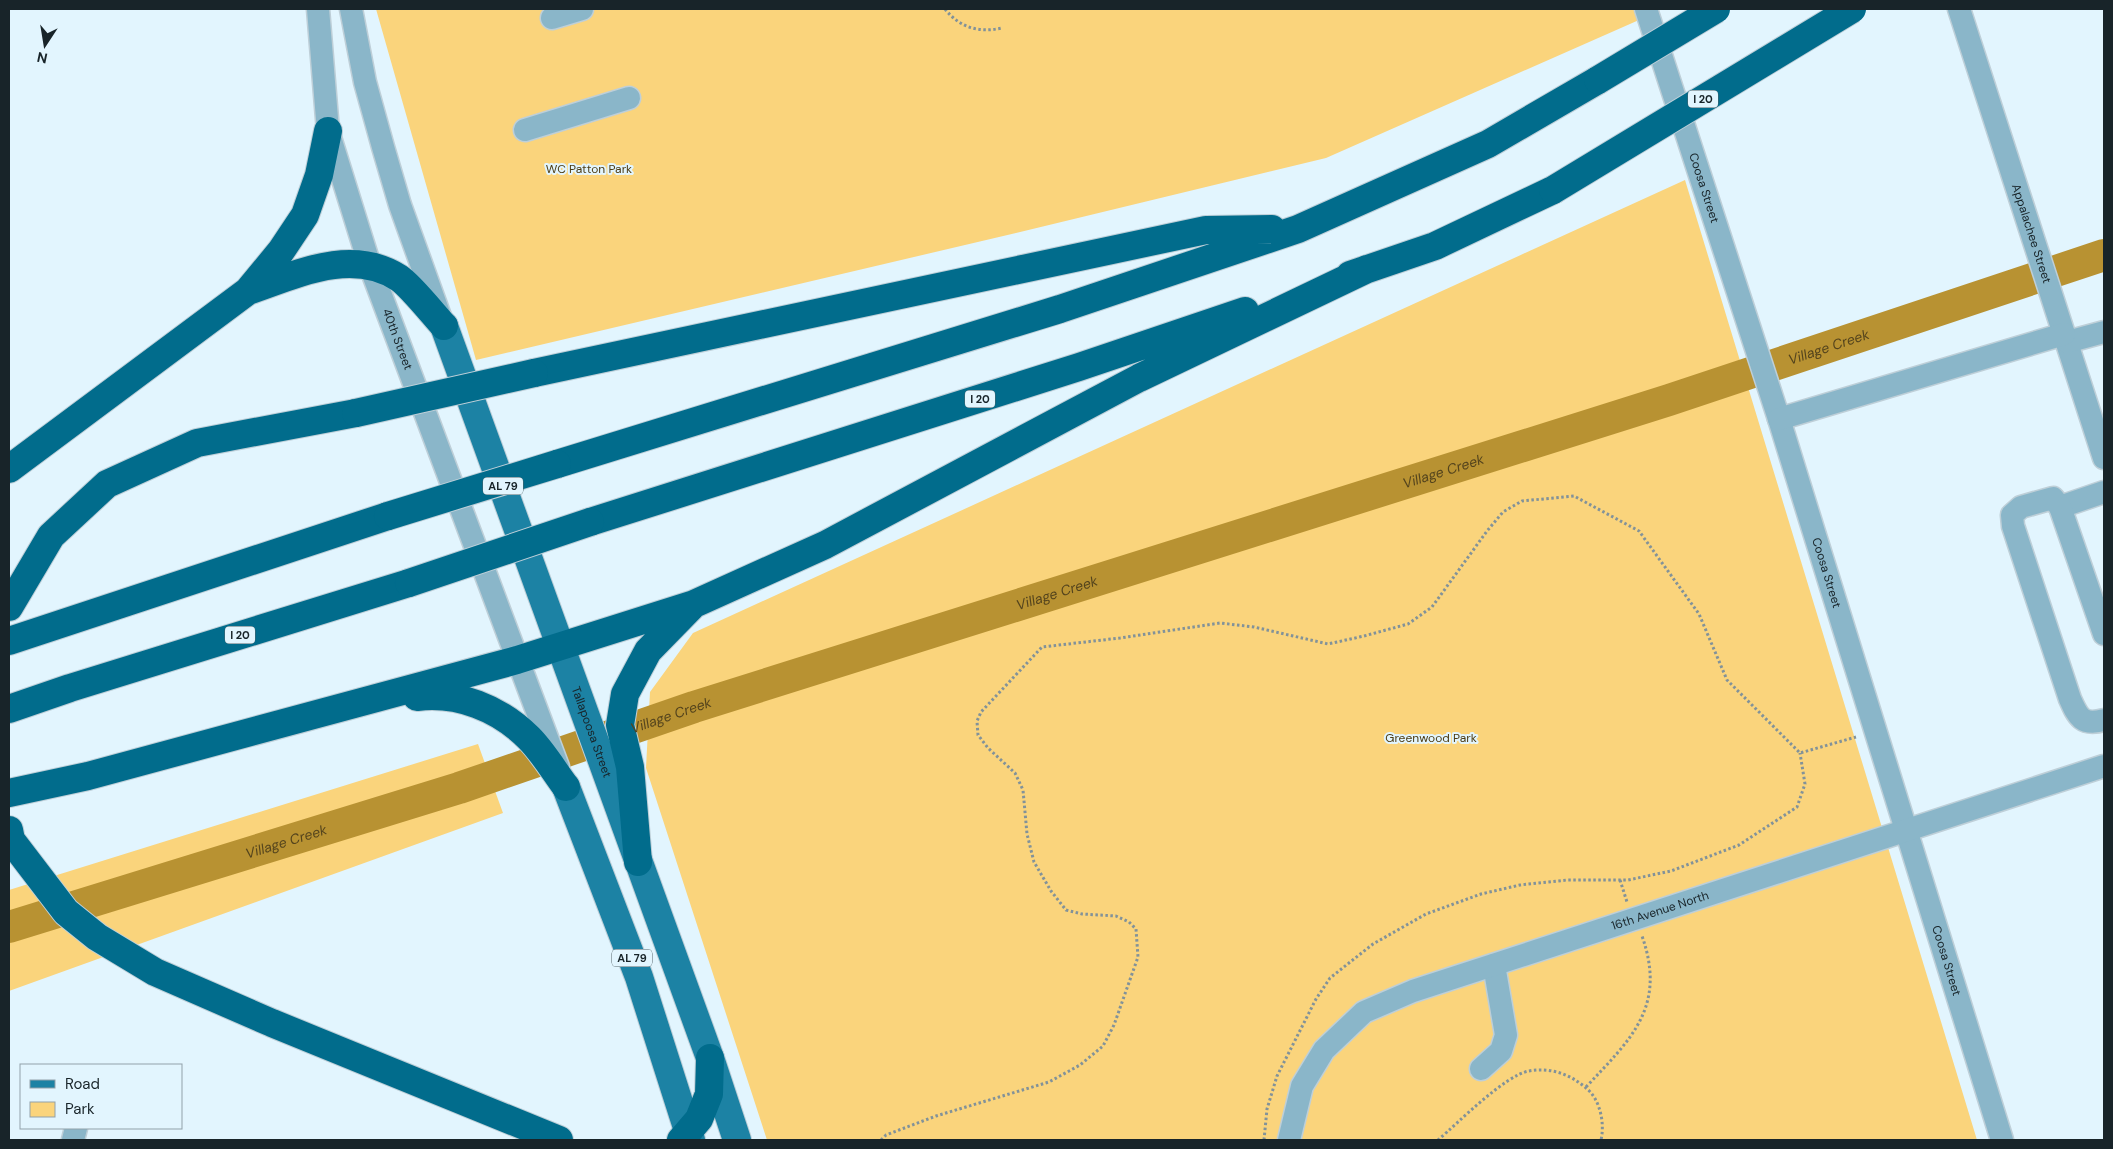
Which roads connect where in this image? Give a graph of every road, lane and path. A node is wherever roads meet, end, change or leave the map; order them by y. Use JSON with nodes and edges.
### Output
{"nodes":[{"id":1,"x":318,"y":9,"type":"edge"},
{"id":2,"x":351,"y":9,"type":"edge"},
{"id":3,"x":582,"y":9,"type":"edge"},
{"id":4,"x":945,"y":9,"type":"edge"},
{"id":5,"x":1646,"y":9,"type":"edge"},
{"id":6,"x":1716,"y":9,"type":"edge"},
{"id":7,"x":1852,"y":9,"type":"edge"},
{"id":8,"x":1959,"y":9,"type":"edge"},
{"id":9,"x":552,"y":18,"type":"dead end"},
{"id":10,"x":1002,"y":28,"type":"dead end"},
{"id":11,"x":630,"y":98,"type":"dead end"},
{"id":12,"x":525,"y":130,"type":"dead end"},
{"id":13,"x":328,"y":131,"type":"junction"},
{"id":14,"x":1298,"y":229,"type":"junction"},
{"id":15,"x":370,"y":266,"type":"junction"},
{"id":16,"x":1367,"y":270,"type":"junction"},
{"id":17,"x":248,"y":291,"type":"junction"},
{"id":18,"x":444,"y":326,"type":"junction"},
{"id":19,"x":2063,"y":332,"type":"junction"},
{"id":20,"x":2104,"y":332,"type":"edge"},
{"id":21,"x":1776,"y":412,"type":"junction"},
{"id":22,"x":2104,"y":458,"type":"edge"},
{"id":23,"x":9,"y":468,"type":"edge"},
{"id":24,"x":2104,"y":492,"type":"edge"},
{"id":25,"x":2060,"y":506,"type":"junction"},
{"id":26,"x":694,"y":604,"type":"junction"},
{"id":27,"x":9,"y":607,"type":"edge"},
{"id":28,"x":2104,"y":634,"type":"edge"},
{"id":29,"x":9,"y":641,"type":"edge"},
{"id":30,"x":562,"y":646,"type":"junction"},
{"id":31,"x":517,"y":660,"type":"junction"},
{"id":32,"x":9,"y":710,"type":"edge"},
{"id":33,"x":334,"y":710,"type":"junction"},
{"id":34,"x":2104,"y":720,"type":"edge"},
{"id":35,"x":537,"y":734,"type":"junction"},
{"id":36,"x":1856,"y":737,"type":"dead end"},
{"id":37,"x":1800,"y":754,"type":"junction"},
{"id":38,"x":2104,"y":766,"type":"edge"},
{"id":39,"x":618,"y":770,"type":"junction"},
{"id":40,"x":566,"y":787,"type":"joint"},
{"id":41,"x":9,"y":793,"type":"edge"},
{"id":42,"x":9,"y":830,"type":"edge"},
{"id":43,"x":1906,"y":830,"type":"junction"},
{"id":44,"x":638,"y":862,"type":"joint"},
{"id":45,"x":1636,"y":918,"type":"junction"},
{"id":46,"x":1494,"y":964,"type":"junction"},
{"id":47,"x":710,"y":1058,"type":"junction"},
{"id":48,"x":1482,"y":1069,"type":"dead end"},
{"id":49,"x":1586,"y":1087,"type":"junction"},
{"id":50,"x":470,"y":1103,"type":"junction"},
{"id":51,"x":687,"y":1137,"type":"edge"},
{"id":52,"x":520,"y":1140,"type":"edge"},
{"id":53,"x":559,"y":1140,"type":"edge"},
{"id":54,"x":737,"y":1140,"type":"edge"},
{"id":55,"x":881,"y":1140,"type":"edge"},
{"id":56,"x":1264,"y":1140,"type":"edge"},
{"id":57,"x":1289,"y":1140,"type":"edge"},
{"id":58,"x":1438,"y":1140,"type":"edge"},
{"id":59,"x":1602,"y":1140,"type":"edge"},
{"id":60,"x":2002,"y":1140,"type":"edge"}],
"edges":[{"from":1,"to":13,"type":"street","name":"40th Street"},
{"from":2,"to":18,"type":"street","number":"AL 79"},
{"from":3,"to":9,"type":"street"},
{"from":4,"to":10,"type":"path"},
{"from":5,"to":21,"type":"street","name":"Coosa Street"},
{"from":6,"to":14,"type":"highway","bridge":true},
{"from":7,"to":16,"type":"highway","number":"I 20","bridge":true},
{"from":8,"to":19,"type":"street","name":"Appalachee Street"},
{"from":11,"to":12,"type":"street"},
{"from":13,"to":15,"type":"street","name":"40th Street"},
{"from":13,"to":17,"type":"highway"},
{"from":14,"to":27,"type":"highway","bridge":true},
{"from":14,"to":29,"type":"highway","bridge":true},
{"from":15,"to":17,"type":"highway"},
{"from":15,"to":18,"type":"highway"},
{"from":15,"to":31,"type":"street","name":"40th Street"},
{"from":16,"to":26,"type":"highway"},
{"from":16,"to":32,"type":"highway","number":"I 20","bridge":true},
{"from":17,"to":23,"type":"highway"},
{"from":18,"to":30,"type":"main road","name":"Tallapoosa Street","number":"AL 79"},
{"from":19,"to":20,"type":"street"},
{"from":19,"to":21,"type":"street"},
{"from":19,"to":22,"type":"street","name":"Appalachee Street"},
{"from":21,"to":43,"type":"street","name":"Coosa Street"},
{"from":24,"to":25,"type":"street"},
{"from":25,"to":28,"type":"street"},
{"from":25,"to":34,"type":"street"},
{"from":26,"to":30,"type":"highway"},
{"from":26,"to":39,"type":"highway"},
{"from":30,"to":31,"type":"highway"},
{"from":30,"to":39,"type":"main road","name":"Tallapoosa Street","number":"AL 79"},
{"from":31,"to":33,"type":"highway"},
{"from":31,"to":35,"type":"street"},
{"from":33,"to":35,"type":"highway"},
{"from":33,"to":41,"type":"highway"},
{"from":35,"to":40,"type":"highway"},
{"from":36,"to":37,"type":"path"},
{"from":37,"to":55,"type":"path"},
{"from":37,"to":56,"type":"path"},
{"from":38,"to":43,"type":"street","name":"16th Avenue North"},
{"from":39,"to":44,"type":"highway"},
{"from":40,"to":51,"type":"main road","number":"AL 79"},
{"from":42,"to":50,"type":"highway"},
{"from":43,"to":45,"type":"street","name":"16th Avenue North"},
{"from":43,"to":60,"type":"street","name":"Coosa Street"},
{"from":44,"to":47,"type":"main road","number":"AL 79"},
{"from":45,"to":46,"type":"street","name":"16th Avenue North"},
{"from":45,"to":49,"type":"path"},
{"from":46,"to":48,"type":"street"},
{"from":46,"to":57,"type":"street","name":"16th Avenue North"},
{"from":47,"to":51,"type":"highway"},
{"from":47,"to":54,"type":"main road","number":"AL 79"},
{"from":49,"to":58,"type":"path"},
{"from":49,"to":59,"type":"path"},
{"from":50,"to":52,"type":"highway"},
{"from":50,"to":53,"type":"highway"}]}
